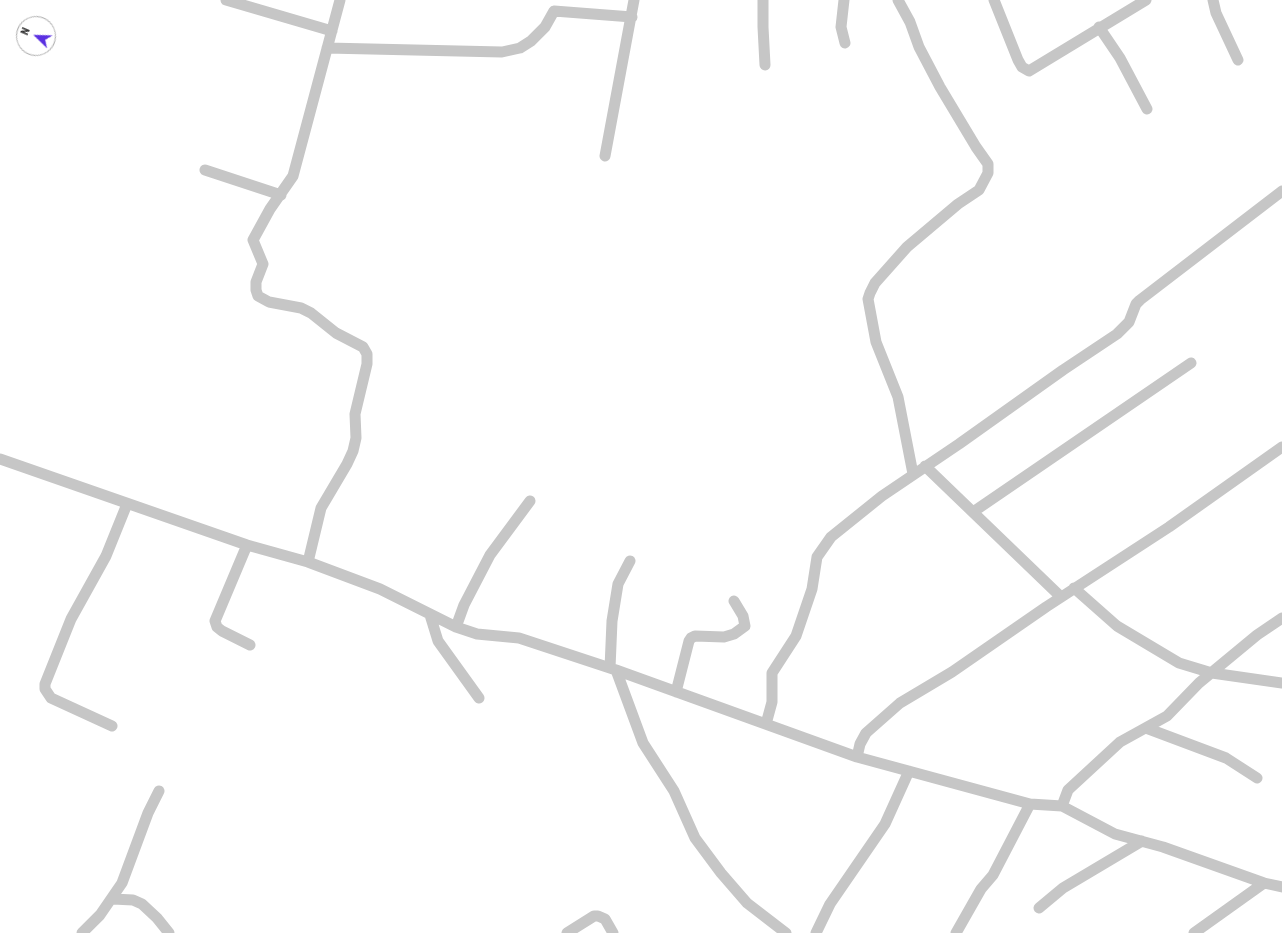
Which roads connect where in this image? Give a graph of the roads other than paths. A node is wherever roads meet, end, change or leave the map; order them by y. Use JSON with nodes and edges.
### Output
{"nodes":[{"id":1,"x":226,"y":0,"type":"edge"},
{"id":2,"x":340,"y":0,"type":"edge"},
{"id":3,"x":634,"y":0,"type":"edge"},
{"id":4,"x":763,"y":0,"type":"edge"},
{"id":5,"x":844,"y":0,"type":"edge"},
{"id":6,"x":898,"y":0,"type":"edge"},
{"id":7,"x":994,"y":0,"type":"edge"},
{"id":8,"x":1146,"y":0,"type":"edge"},
{"id":9,"x":1213,"y":0,"type":"edge"},
{"id":10,"x":632,"y":17,"type":"junction"},
{"id":11,"x":1099,"y":27,"type":"junction"},
{"id":12,"x":332,"y":31,"type":"junction"},
{"id":13,"x":845,"y":43,"type":"dead end"},
{"id":14,"x":327,"y":48,"type":"junction"},
{"id":15,"x":1238,"y":60,"type":"dead end"},
{"id":16,"x":765,"y":65,"type":"dead end"},
{"id":17,"x":1147,"y":109,"type":"dead end"},
{"id":18,"x":605,"y":156,"type":"dead end"},
{"id":19,"x":205,"y":170,"type":"dead end"},
{"id":20,"x":1282,"y":190,"type":"edge"},
{"id":21,"x":281,"y":195,"type":"junction"},
{"id":22,"x":1191,"y":363,"type":"dead end"},
{"id":23,"x":1282,"y":447,"type":"edge"},
{"id":24,"x":0,"y":460,"type":"edge"},
{"id":25,"x":925,"y":466,"type":"junction"},
{"id":26,"x":913,"y":474,"type":"junction"},
{"id":27,"x":530,"y":501,"type":"dead end"},
{"id":28,"x":127,"y":504,"type":"junction"},
{"id":29,"x":973,"y":512,"type":"junction"},
{"id":30,"x":247,"y":545,"type":"junction"},
{"id":31,"x":630,"y":561,"type":"dead end"},
{"id":32,"x":308,"y":562,"type":"junction"},
{"id":33,"x":1074,"y":588,"type":"junction"},
{"id":34,"x":1061,"y":597,"type":"junction"},
{"id":35,"x":734,"y":601,"type":"dead end"},
{"id":36,"x":430,"y":615,"type":"junction"},
{"id":37,"x":1282,"y":618,"type":"edge"},
{"id":38,"x":456,"y":627,"type":"junction"},
{"id":39,"x":250,"y":645,"type":"dead end"},
{"id":40,"x":613,"y":669,"type":"junction"},
{"id":41,"x":1212,"y":672,"type":"junction"},
{"id":42,"x":1282,"y":683,"type":"edge"},
{"id":43,"x":676,"y":692,"type":"junction"},
{"id":44,"x":479,"y":698,"type":"dead end"},
{"id":45,"x":766,"y":724,"type":"junction"},
{"id":46,"x":112,"y":726,"type":"dead end"},
{"id":47,"x":1146,"y":728,"type":"junction"},
{"id":48,"x":857,"y":756,"type":"junction"},
{"id":49,"x":909,"y":771,"type":"junction"},
{"id":50,"x":1257,"y":778,"type":"dead end"},
{"id":51,"x":159,"y":791,"type":"dead end"},
{"id":52,"x":1030,"y":804,"type":"junction"},
{"id":53,"x":1062,"y":806,"type":"junction"},
{"id":54,"x":1142,"y":841,"type":"junction"},
{"id":55,"x":1264,"y":883,"type":"junction"},
{"id":56,"x":1282,"y":887,"type":"edge"},
{"id":57,"x":112,"y":899,"type":"junction"},
{"id":58,"x":1039,"y":908,"type":"dead end"},
{"id":59,"x":82,"y":933,"type":"edge"},
{"id":60,"x":170,"y":933,"type":"edge"},
{"id":61,"x":567,"y":933,"type":"edge"},
{"id":62,"x":613,"y":933,"type":"edge"},
{"id":63,"x":786,"y":933,"type":"edge"},
{"id":64,"x":816,"y":933,"type":"edge"},
{"id":65,"x":956,"y":933,"type":"edge"},
{"id":66,"x":1194,"y":933,"type":"edge"}],
"edges":[{"from":1,"to":12,"type":"street"},
{"from":2,"to":12,"type":"street"},
{"from":3,"to":10,"type":"street"},
{"from":4,"to":16,"type":"street"},
{"from":5,"to":13,"type":"street"},
{"from":6,"to":26,"type":"street"},
{"from":7,"to":11,"type":"street"},
{"from":8,"to":11,"type":"street"},
{"from":9,"to":15,"type":"street"},
{"from":10,"to":14,"type":"street"},
{"from":10,"to":18,"type":"street"},
{"from":11,"to":17,"type":"street"},
{"from":12,"to":14,"type":"street"},
{"from":14,"to":21,"type":"street"},
{"from":19,"to":21,"type":"street"},
{"from":20,"to":25,"type":"street"},
{"from":21,"to":32,"type":"street"},
{"from":22,"to":29,"type":"street"},
{"from":23,"to":33,"type":"street"},
{"from":24,"to":28,"type":"street"},
{"from":25,"to":26,"type":"street"},
{"from":25,"to":29,"type":"street"},
{"from":26,"to":45,"type":"street"},
{"from":27,"to":38,"type":"street"},
{"from":28,"to":30,"type":"street"},
{"from":28,"to":46,"type":"street"},
{"from":29,"to":34,"type":"street"},
{"from":30,"to":32,"type":"street"},
{"from":30,"to":39,"type":"street"},
{"from":31,"to":40,"type":"street"},
{"from":32,"to":36,"type":"street"},
{"from":33,"to":34,"type":"street"},
{"from":33,"to":41,"type":"street"},
{"from":34,"to":48,"type":"street"},
{"from":35,"to":43,"type":"street"},
{"from":36,"to":38,"type":"street"},
{"from":36,"to":44,"type":"street"},
{"from":37,"to":41,"type":"street"},
{"from":38,"to":40,"type":"street"},
{"from":40,"to":43,"type":"street"},
{"from":40,"to":63,"type":"street"},
{"from":41,"to":42,"type":"street"},
{"from":41,"to":47,"type":"street"},
{"from":43,"to":45,"type":"street"},
{"from":45,"to":48,"type":"street"},
{"from":47,"to":50,"type":"street"},
{"from":47,"to":53,"type":"street"},
{"from":48,"to":49,"type":"street"},
{"from":49,"to":52,"type":"street"},
{"from":49,"to":64,"type":"street"},
{"from":51,"to":57,"type":"street"},
{"from":52,"to":53,"type":"street"},
{"from":52,"to":65,"type":"street"},
{"from":53,"to":54,"type":"street"},
{"from":54,"to":55,"type":"street"},
{"from":54,"to":58,"type":"street"},
{"from":55,"to":56,"type":"street"},
{"from":55,"to":66,"type":"street"},
{"from":57,"to":59,"type":"street"},
{"from":57,"to":60,"type":"street"},
{"from":61,"to":62,"type":"street"}]}
